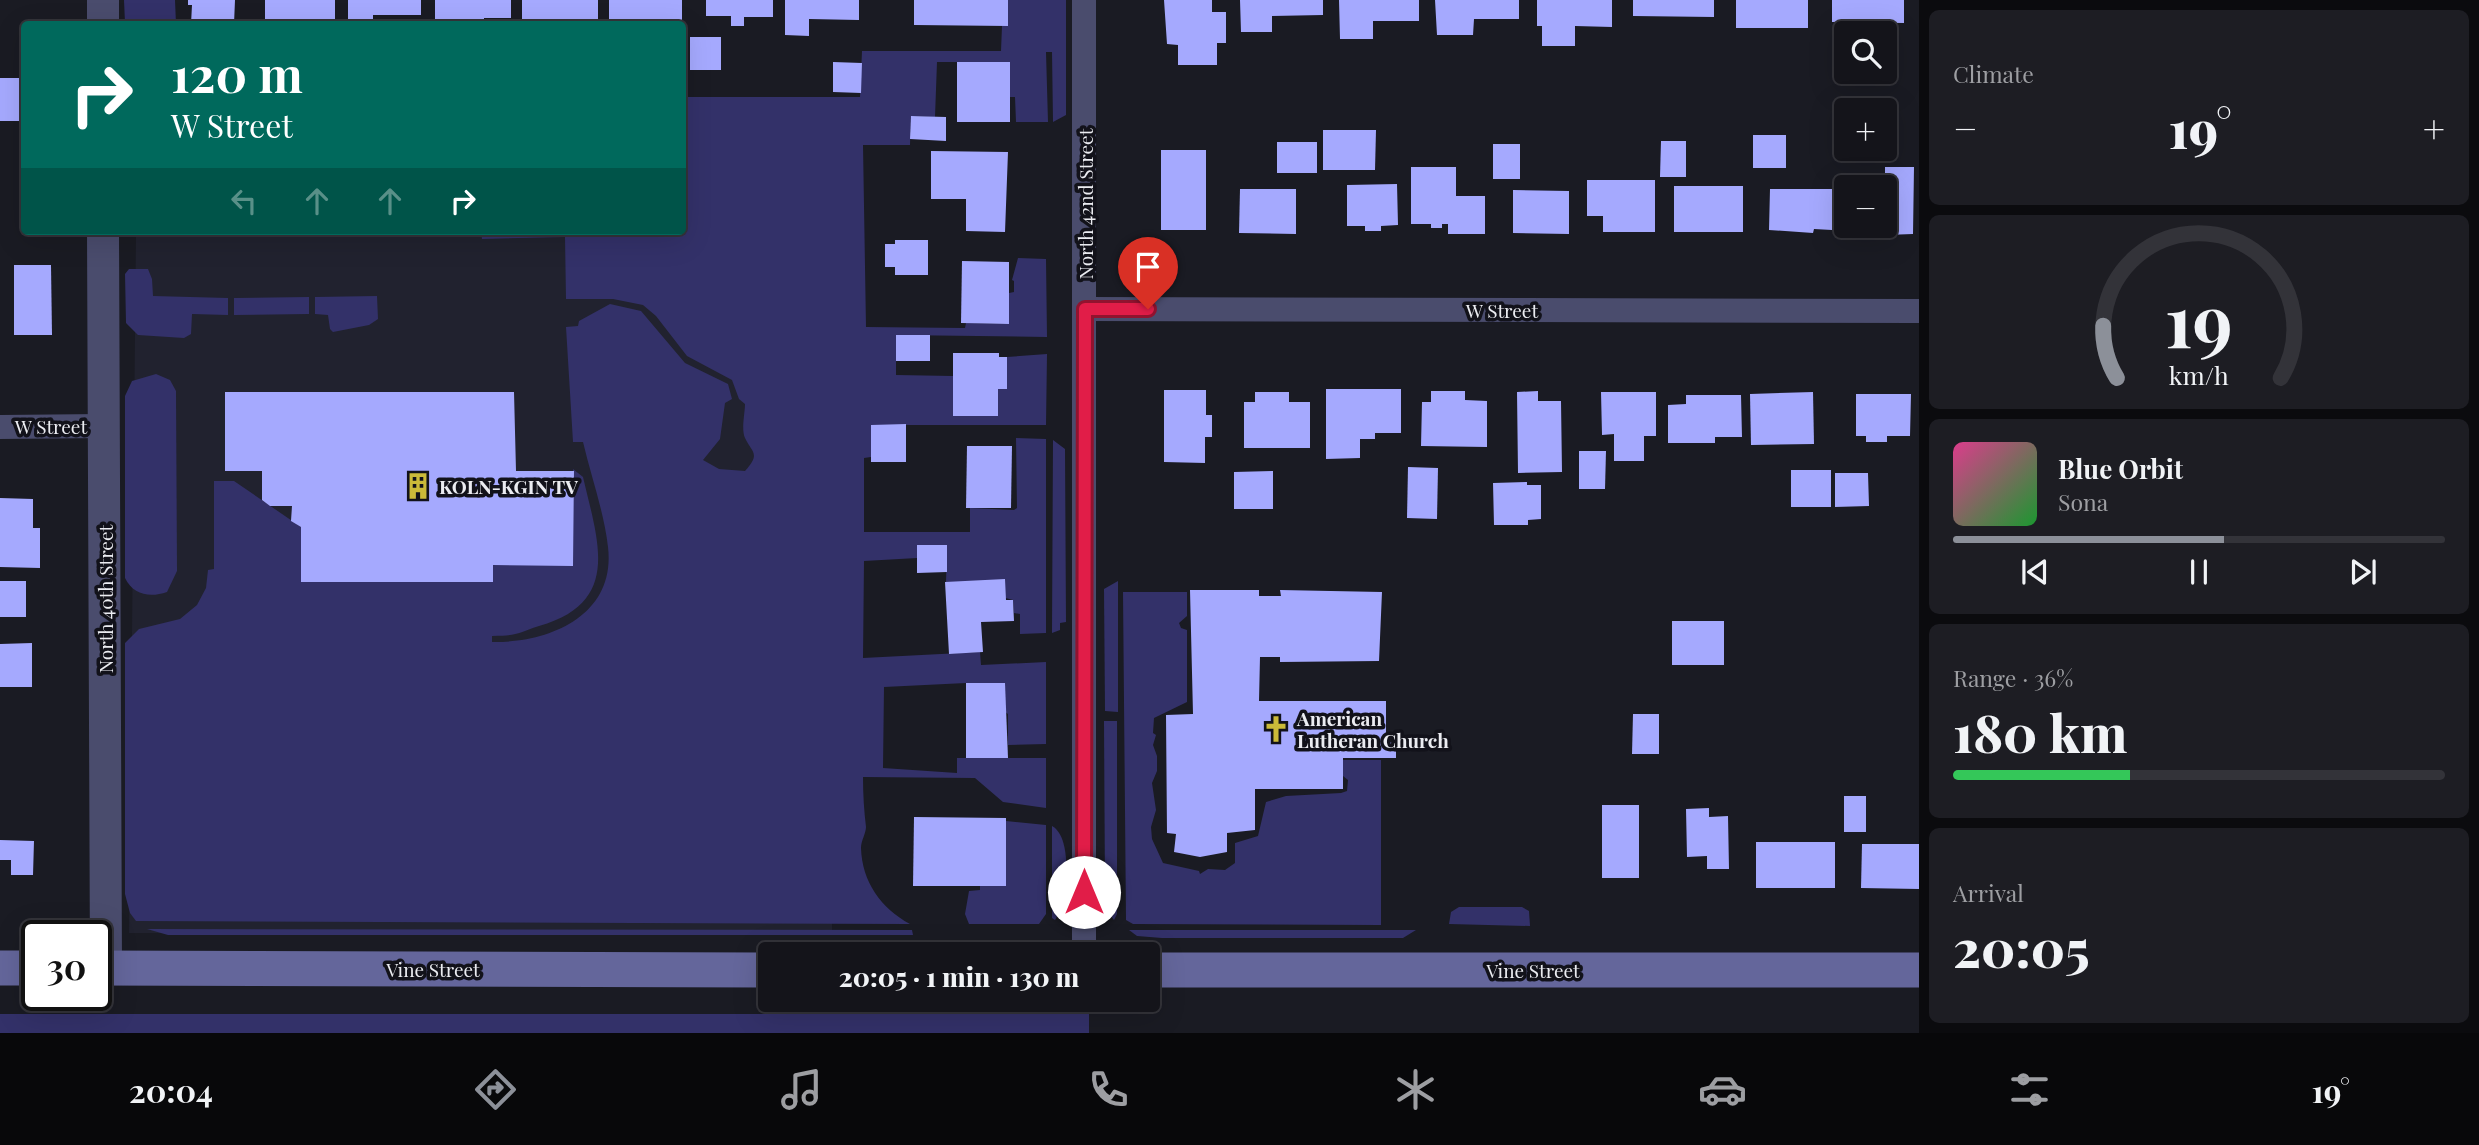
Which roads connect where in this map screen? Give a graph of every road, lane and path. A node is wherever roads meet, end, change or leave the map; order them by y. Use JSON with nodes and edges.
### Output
{"nodes":[{"id":1,"x":103,"y":0,"type":"edge"},
{"id":2,"x":1084,"y":0,"type":"edge"},
{"id":3,"x":103,"y":21,"type":"edge"},
{"id":4,"x":103,"y":235,"type":"edge"},
{"id":5,"x":1085,"y":309,"type":"junction"},
{"id":6,"x":1919,"y":311,"type":"edge"},
{"id":7,"x":103,"y":426,"type":"junction"},
{"id":8,"x":0,"y":427,"type":"edge"},
{"id":9,"x":101,"y":920,"type":"edge"},
{"id":10,"x":1084,"y":942,"type":"edge"},
{"id":11,"x":0,"y":968,"type":"edge"},
{"id":12,"x":21,"y":968,"type":"edge"},
{"id":13,"x":112,"y":968,"type":"edge"},
{"id":14,"x":758,"y":970,"type":"edge"},
{"id":15,"x":1160,"y":970,"type":"edge"},
{"id":16,"x":1919,"y":970,"type":"edge"}],
"edges":[{"from":1,"to":3,"type":"street"},
{"from":2,"to":5,"type":"street","name":"North 42nd Street"},
{"from":4,"to":7,"type":"street","name":"North 40th Street"},
{"from":5,"to":6,"type":"street","name":"W Street"},
{"from":5,"to":10,"type":"street","name":"North 42nd Street"},
{"from":7,"to":8,"type":"street","name":"W Street"},
{"from":7,"to":9,"type":"street","name":"North 40th Street"},
{"from":11,"to":12,"type":"main road"},
{"from":13,"to":14,"type":"main road","name":"Vine Street"},
{"from":15,"to":16,"type":"main road","name":"Vine Street"}]}
